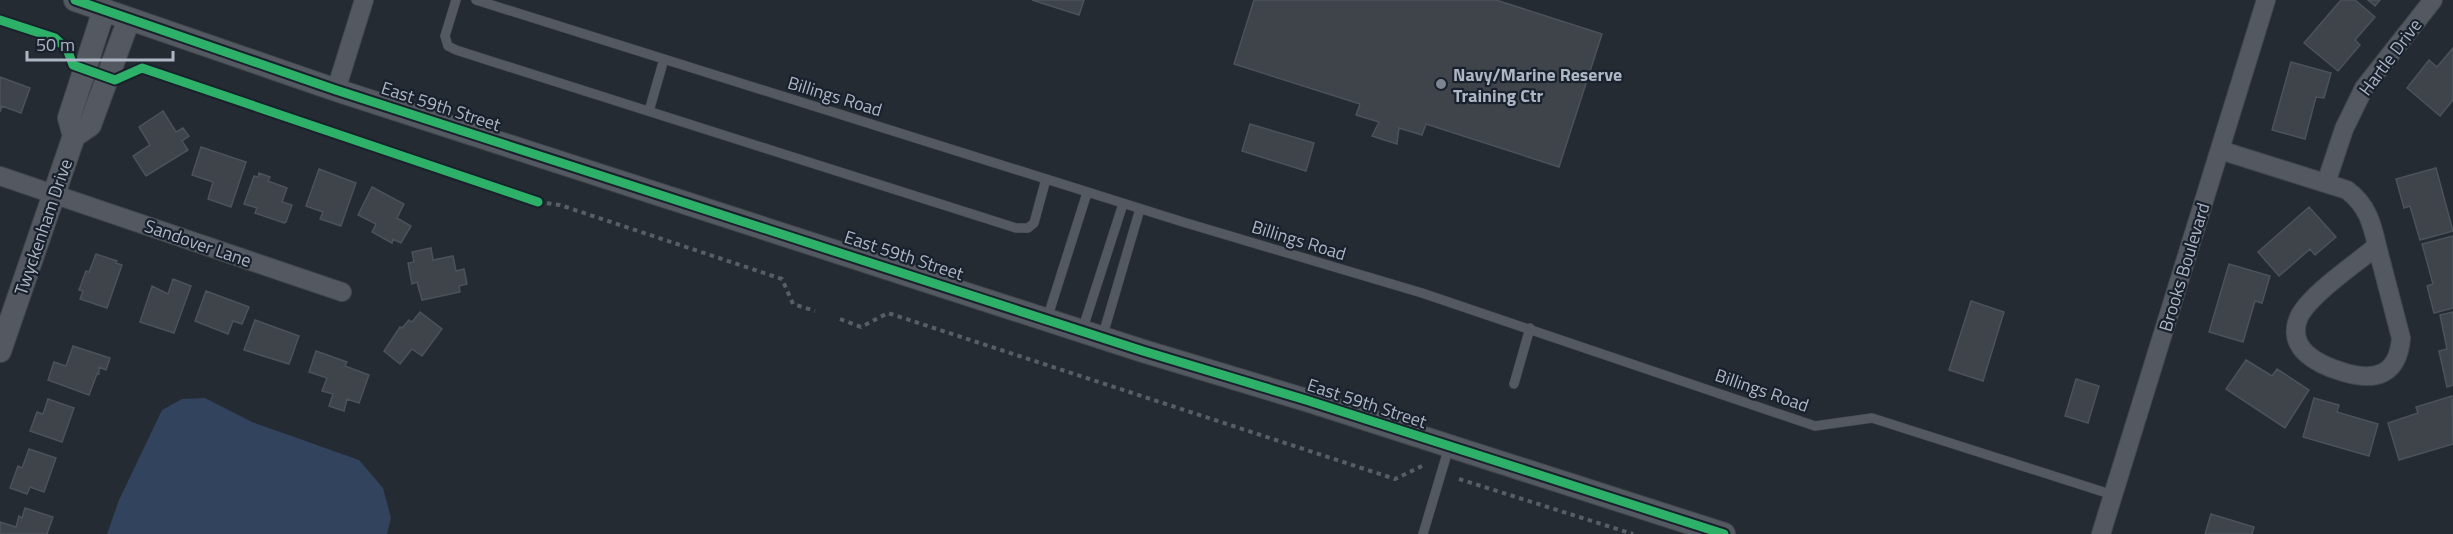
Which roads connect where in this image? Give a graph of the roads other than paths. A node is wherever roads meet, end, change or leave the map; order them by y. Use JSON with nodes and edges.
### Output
{"nodes":[{"id":1,"x":75,"y":0,"type":"edge"},
{"id":2,"x":364,"y":0,"type":"edge"},
{"id":3,"x":456,"y":0,"type":"edge"},
{"id":4,"x":476,"y":0,"type":"edge"},
{"id":5,"x":2266,"y":0,"type":"edge"},
{"id":6,"x":2433,"y":0,"type":"edge"},
{"id":7,"x":104,"y":10,"type":"junction"},
{"id":8,"x":129,"y":19,"type":"junction"},
{"id":9,"x":664,"y":59,"type":"junction"},
{"id":10,"x":336,"y":90,"type":"junction"},
{"id":11,"x":649,"y":111,"type":"junction"},
{"id":12,"x":74,"y":136,"type":"junction"},
{"id":13,"x":2220,"y":150,"type":"junction"},
{"id":14,"x":0,"y":176,"type":"edge"},
{"id":15,"x":1046,"y":179,"type":"junction"},
{"id":16,"x":2326,"y":183,"type":"junction"},
{"id":17,"x":54,"y":193,"type":"junction"},
{"id":18,"x":1088,"y":193,"type":"junction"},
{"id":19,"x":1123,"y":204,"type":"junction"},
{"id":20,"x":1140,"y":209,"type":"junction"},
{"id":21,"x":2377,"y":246,"type":"junction"},
{"id":22,"x":342,"y":292,"type":"dead end"},
{"id":23,"x":1047,"y":319,"type":"junction"},
{"id":24,"x":1530,"y":328,"type":"junction"},
{"id":25,"x":1092,"y":334,"type":"junction"},
{"id":26,"x":0,"y":351,"type":"edge"},
{"id":27,"x":1514,"y":384,"type":"dead end"},
{"id":28,"x":1449,"y":447,"type":"junction"},
{"id":29,"x":2113,"y":495,"type":"junction"},
{"id":30,"x":1423,"y":534,"type":"edge"},
{"id":31,"x":1725,"y":534,"type":"edge"},
{"id":32,"x":2101,"y":534,"type":"edge"}],
"edges":[{"from":1,"to":7,"type":"street","name":"East 59th Street"},
{"from":2,"to":10,"type":"street"},
{"from":3,"to":11,"type":"lane"},
{"from":4,"to":9,"type":"lane","name":"Billings Road"},
{"from":5,"to":13,"type":"street","name":"Brooks Boulevard"},
{"from":6,"to":16,"type":"street","name":"Hartle Drive"},
{"from":7,"to":8,"type":"street","name":"East 59th Street"},
{"from":7,"to":12,"type":"street","name":"Twyckenham Drive"},
{"from":8,"to":10,"type":"street","name":"East 59th Street"},
{"from":8,"to":12,"type":"street","name":"Twyckenham Drive"},
{"from":9,"to":11,"type":"lane"},
{"from":9,"to":15,"type":"lane","name":"Billings Road"},
{"from":10,"to":23,"type":"street","name":"East 59th Street"},
{"from":11,"to":15,"type":"lane"},
{"from":12,"to":17,"type":"street","name":"Twyckenham Drive"},
{"from":13,"to":16,"type":"street"},
{"from":13,"to":29,"type":"street","name":"Brooks Boulevard"},
{"from":14,"to":17,"type":"street","name":"Sandover Lane"},
{"from":15,"to":18,"type":"lane","name":"Billings Road"},
{"from":16,"to":21,"type":"street"},
{"from":17,"to":22,"type":"street","name":"Sandover Lane"},
{"from":17,"to":26,"type":"street","name":"Twyckenham Drive"},
{"from":18,"to":19,"type":"lane","name":"Billings Road"},
{"from":18,"to":23,"type":"lane"},
{"from":19,"to":20,"type":"lane","name":"Billings Road"},
{"from":19,"to":25,"type":"lane"},
{"from":20,"to":24,"type":"lane","name":"Billings Road"},
{"from":20,"to":25,"type":"lane"},
{"from":21,"to":21,"type":"street"},
{"from":23,"to":25,"type":"street","name":"East 59th Street"},
{"from":24,"to":27,"type":"lane"},
{"from":24,"to":29,"type":"lane","name":"Billings Road"},
{"from":25,"to":28,"type":"street","name":"East 59th Street"},
{"from":28,"to":30,"type":"lane"},
{"from":28,"to":31,"type":"street","name":"East 59th Street"},
{"from":29,"to":32,"type":"street","name":"Brooks Boulevard"}]}
